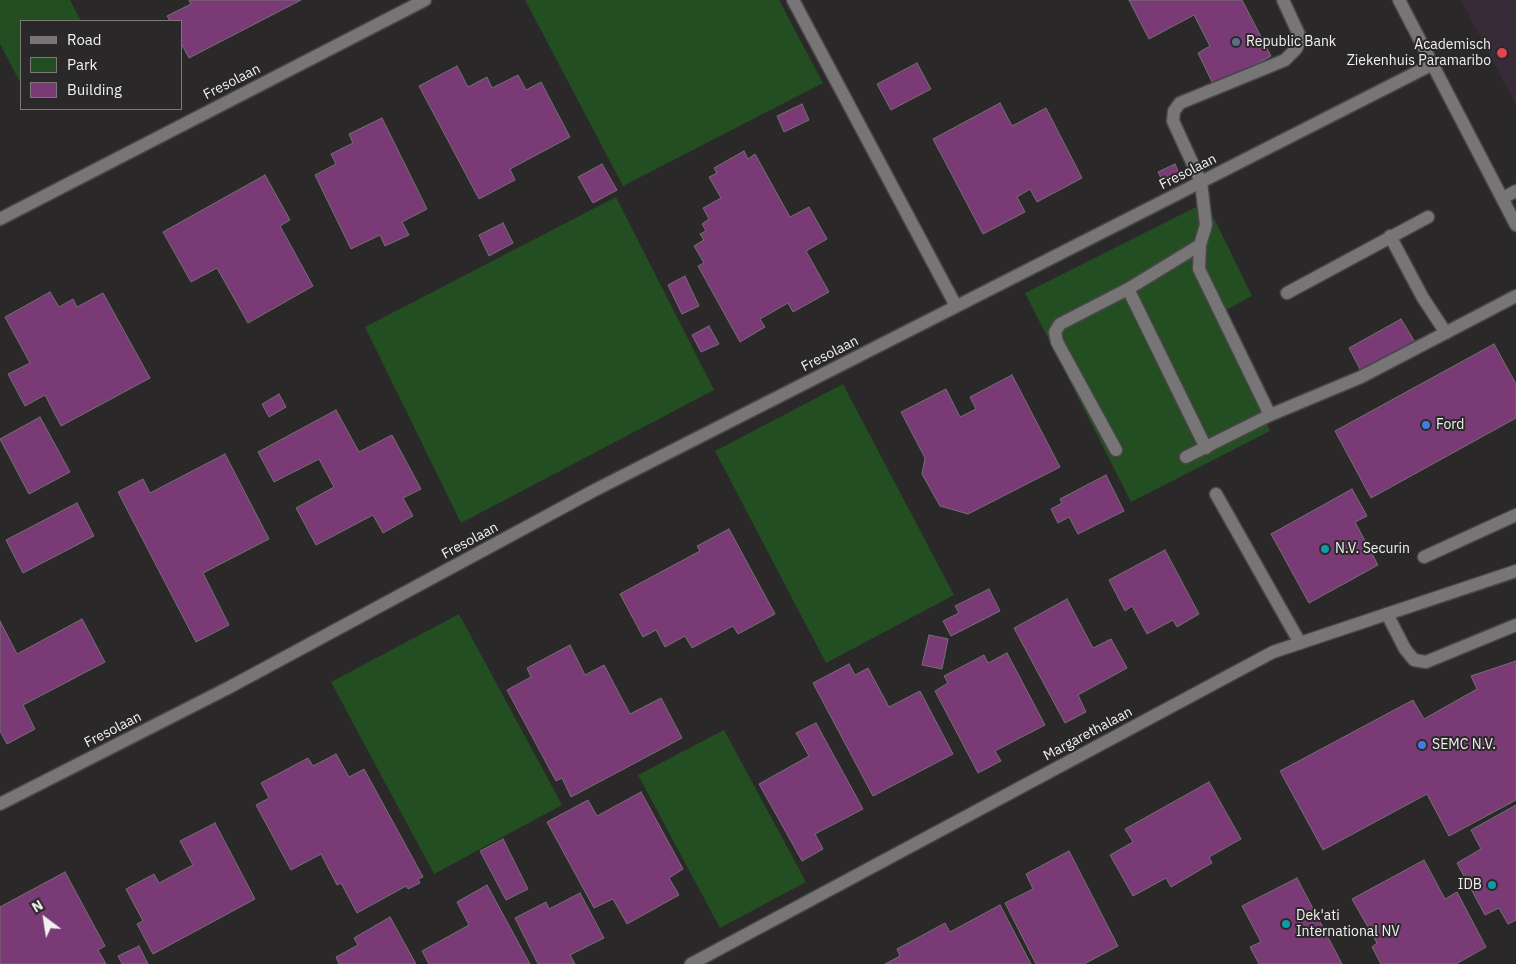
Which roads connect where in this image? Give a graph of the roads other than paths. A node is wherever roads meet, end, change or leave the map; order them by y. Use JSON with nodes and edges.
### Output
{"nodes":[{"id":1,"x":424,"y":0,"type":"edge"},
{"id":2,"x":793,"y":0,"type":"edge"},
{"id":3,"x":1283,"y":0,"type":"edge"},
{"id":4,"x":1399,"y":0,"type":"edge"},
{"id":5,"x":1433,"y":64,"type":"junction"},
{"id":6,"x":1201,"y":182,"type":"junction"},
{"id":7,"x":1516,"y":191,"type":"edge"},
{"id":8,"x":1502,"y":198,"type":"junction"},
{"id":9,"x":1428,"y":217,"type":"dead end"},
{"id":10,"x":0,"y":219,"type":"edge"},
{"id":11,"x":1516,"y":224,"type":"edge"},
{"id":12,"x":1390,"y":236,"type":"junction"},
{"id":13,"x":1200,"y":245,"type":"junction"},
{"id":14,"x":1128,"y":289,"type":"junction"},
{"id":15,"x":1288,"y":293,"type":"dead end"},
{"id":16,"x":1516,"y":296,"type":"edge"},
{"id":17,"x":956,"y":306,"type":"junction"},
{"id":18,"x":1446,"y":333,"type":"junction"},
{"id":19,"x":1270,"y":415,"type":"junction"},
{"id":20,"x":1206,"y":448,"type":"junction"},
{"id":21,"x":1116,"y":450,"type":"dead end"},
{"id":22,"x":1186,"y":457,"type":"dead end"},
{"id":23,"x":1216,"y":494,"type":"dead end"},
{"id":24,"x":1516,"y":515,"type":"edge"},
{"id":25,"x":1424,"y":557,"type":"dead end"},
{"id":26,"x":1516,"y":571,"type":"edge"},
{"id":27,"x":1387,"y":614,"type":"junction"},
{"id":28,"x":1516,"y":625,"type":"edge"},
{"id":29,"x":1300,"y":643,"type":"junction"},
{"id":30,"x":0,"y":804,"type":"edge"},
{"id":31,"x":691,"y":964,"type":"edge"}],
"edges":[{"from":1,"to":10,"type":"street","name":"Fresolaan"},
{"from":2,"to":17,"type":"street"},
{"from":3,"to":6,"type":"street"},
{"from":4,"to":5,"type":"street"},
{"from":5,"to":6,"type":"street","name":"Fresolaan"},
{"from":5,"to":8,"type":"street"},
{"from":6,"to":13,"type":"street"},
{"from":6,"to":17,"type":"street","name":"Fresolaan"},
{"from":7,"to":8,"type":"street"},
{"from":8,"to":11,"type":"street"},
{"from":9,"to":12,"type":"street"},
{"from":12,"to":15,"type":"street"},
{"from":12,"to":18,"type":"street"},
{"from":13,"to":14,"type":"street"},
{"from":13,"to":19,"type":"street"},
{"from":14,"to":20,"type":"street"},
{"from":14,"to":21,"type":"street"},
{"from":16,"to":18,"type":"street"},
{"from":17,"to":30,"type":"street","name":"Fresolaan"},
{"from":18,"to":19,"type":"street"},
{"from":19,"to":20,"type":"street"},
{"from":20,"to":22,"type":"street"},
{"from":23,"to":29,"type":"street"},
{"from":24,"to":25,"type":"street"},
{"from":26,"to":27,"type":"street","name":"Margarethalaan"},
{"from":27,"to":28,"type":"street"},
{"from":27,"to":29,"type":"street","name":"Margarethalaan"},
{"from":29,"to":31,"type":"street","name":"Margarethalaan"}]}
